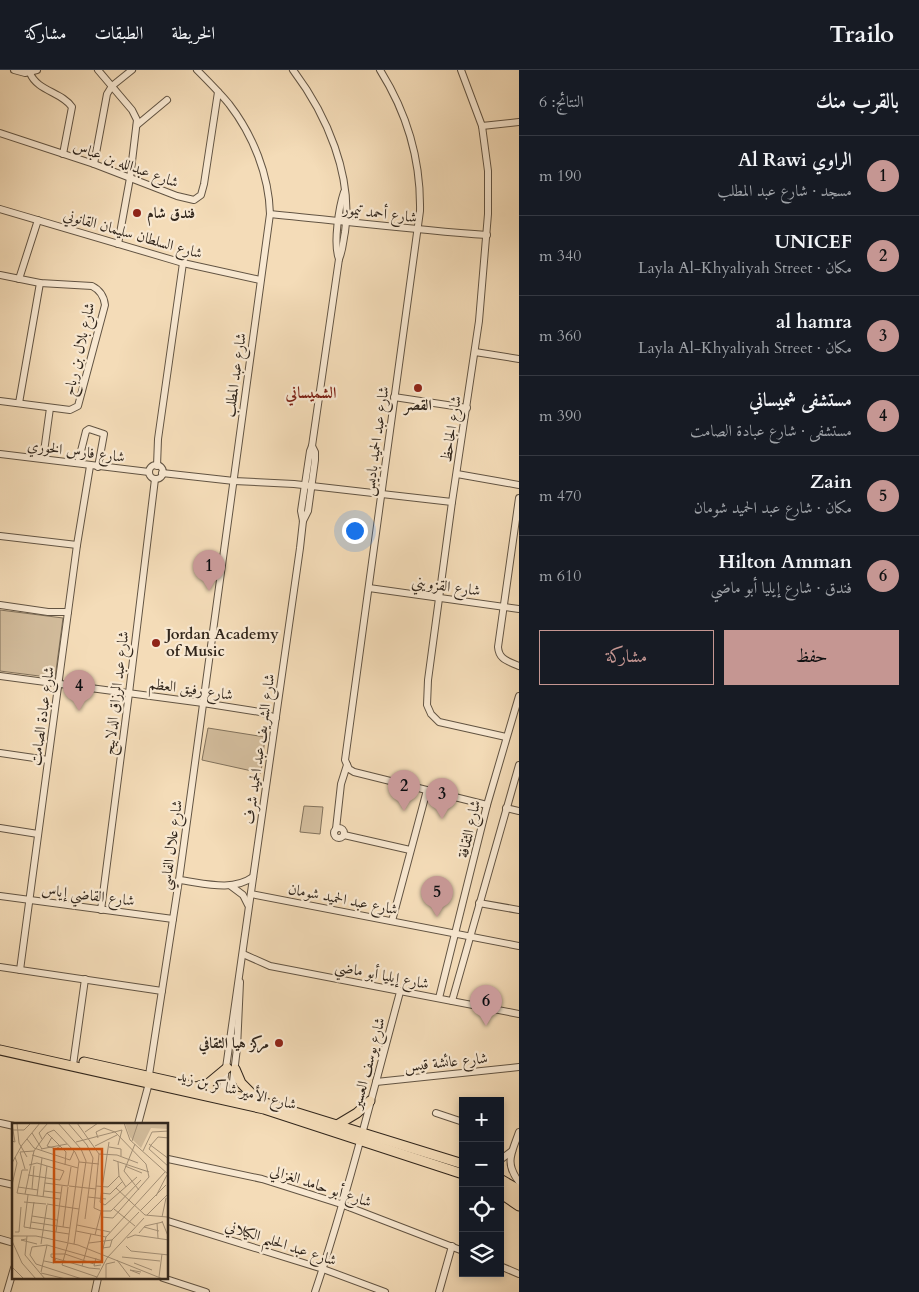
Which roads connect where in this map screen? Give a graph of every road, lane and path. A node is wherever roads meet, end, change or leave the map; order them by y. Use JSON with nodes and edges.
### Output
{"nodes":[{"id":1,"x":14,"y":70,"type":"edge"},
{"id":2,"x":98,"y":70,"type":"edge"},
{"id":3,"x":132,"y":70,"type":"edge"},
{"id":4,"x":198,"y":70,"type":"edge"},
{"id":5,"x":380,"y":70,"type":"edge"},
{"id":6,"x":461,"y":70,"type":"edge"},
{"id":7,"x":33,"y":71,"type":"edge"},
{"id":8,"x":296,"y":71,"type":"edge"},
{"id":9,"x":112,"y":86,"type":"junction"},
{"id":10,"x":218,"y":92,"type":"junction"},
{"id":11,"x":167,"y":100,"type":"dead end"},
{"id":12,"x":519,"y":122,"type":"edge"},
{"id":13,"x":137,"y":125,"type":"junction"},
{"id":14,"x":482,"y":126,"type":"junction"},
{"id":15,"x":0,"y":133,"type":"edge"},
{"id":16,"x":63,"y":154,"type":"junction"},
{"id":17,"x":94,"y":164,"type":"junction"},
{"id":18,"x":130,"y":178,"type":"junction"},
{"id":19,"x":344,"y":192,"type":"junction"},
{"id":20,"x":341,"y":205,"type":"junction"},
{"id":21,"x":0,"y":208,"type":"edge"},
{"id":22,"x":347,"y":211,"type":"junction"},
{"id":23,"x":270,"y":214,"type":"junction"},
{"id":24,"x":324,"y":219,"type":"junction"},
{"id":25,"x":38,"y":220,"type":"junction"},
{"id":26,"x":343,"y":220,"type":"junction"},
{"id":27,"x":365,"y":223,"type":"junction"},
{"id":28,"x":418,"y":230,"type":"junction"},
{"id":29,"x":487,"y":235,"type":"junction"},
{"id":30,"x":118,"y":244,"type":"junction"},
{"id":31,"x":183,"y":263,"type":"junction"},
{"id":32,"x":0,"y":275,"type":"edge"},
{"id":33,"x":19,"y":279,"type":"junction"},
{"id":34,"x":260,"y":280,"type":"junction"},
{"id":35,"x":40,"y":283,"type":"junction"},
{"id":36,"x":475,"y":352,"type":"junction"},
{"id":37,"x":519,"y":359,"type":"edge"},
{"id":38,"x":394,"y":397,"type":"junction"},
{"id":39,"x":0,"y":401,"type":"edge"},
{"id":40,"x":19,"y":403,"type":"junction"},
{"id":41,"x":50,"y":408,"type":"junction"},
{"id":42,"x":467,"y":408,"type":"junction"},
{"id":43,"x":0,"y":454,"type":"edge"},
{"id":44,"x":44,"y":459,"type":"junction"},
{"id":45,"x":78,"y":463,"type":"junction"},
{"id":46,"x":90,"y":466,"type":"junction"},
{"id":47,"x":157,"y":466,"type":"junction"},
{"id":48,"x":98,"y":467,"type":"junction"},
{"id":49,"x":149,"y":472,"type":"junction"},
{"id":50,"x":162,"y":473,"type":"junction"},
{"id":51,"x":457,"y":474,"type":"junction"},
{"id":52,"x":155,"y":479,"type":"junction"},
{"id":53,"x":234,"y":481,"type":"junction"},
{"id":54,"x":519,"y":485,"type":"edge"},
{"id":55,"x":308,"y":486,"type":"junction"},
{"id":56,"x":382,"y":494,"type":"junction"},
{"id":57,"x":519,"y":498,"type":"edge"},
{"id":58,"x":452,"y":502,"type":"junction"},
{"id":59,"x":0,"y":536,"type":"edge"},
{"id":60,"x":77,"y":545,"type":"junction"},
{"id":61,"x":516,"y":546,"type":"edge"},
{"id":62,"x":369,"y":588,"type":"junction"},
{"id":63,"x":439,"y":598,"type":"junction"},
{"id":64,"x":0,"y":605,"type":"edge"},
{"id":65,"x":503,"y":607,"type":"junction"},
{"id":66,"x":519,"y":609,"type":"edge"},
{"id":67,"x":68,"y":612,"type":"junction"},
{"id":68,"x":519,"y":666,"type":"edge"},
{"id":69,"x":0,"y":676,"type":"edge"},
{"id":70,"x":59,"y":684,"type":"junction"},
{"id":71,"x":129,"y":693,"type":"junction"},
{"id":72,"x":519,"y":696,"type":"edge"},
{"id":73,"x":204,"y":703,"type":"junction"},
{"id":74,"x":278,"y":707,"type":"junction"},
{"id":75,"x":260,"y":712,"type":"junction"},
{"id":76,"x":276,"y":718,"type":"junction"},
{"id":77,"x":506,"y":737,"type":"junction"},
{"id":78,"x":0,"y":753,"type":"edge"},
{"id":79,"x":48,"y":760,"type":"junction"},
{"id":80,"x":347,"y":765,"type":"junction"},
{"id":81,"x":519,"y":765,"type":"edge"},
{"id":82,"x":427,"y":790,"type":"junction"},
{"id":83,"x":487,"y":805,"type":"junction"},
{"id":84,"x":506,"y":808,"type":"junction"},
{"id":85,"x":519,"y":811,"type":"edge"},
{"id":86,"x":0,"y":828,"type":"edge"},
{"id":87,"x":38,"y":834,"type":"junction"},
{"id":88,"x":410,"y":850,"type":"junction"},
{"id":89,"x":253,"y":877,"type":"junction"},
{"id":90,"x":179,"y":880,"type":"junction"},
{"id":91,"x":231,"y":886,"type":"junction"},
{"id":92,"x":251,"y":894,"type":"junction"},
{"id":93,"x":0,"y":896,"type":"edge"},
{"id":94,"x":30,"y":900,"type":"junction"},
{"id":95,"x":479,"y":904,"type":"junction"},
{"id":96,"x":249,"y":907,"type":"junction"},
{"id":97,"x":100,"y":910,"type":"junction"},
{"id":98,"x":519,"y":910,"type":"edge"},
{"id":99,"x":173,"y":919,"type":"junction"},
{"id":100,"x":392,"y":921,"type":"junction"},
{"id":101,"x":454,"y":933,"type":"junction"},
{"id":102,"x":470,"y":936,"type":"junction"},
{"id":103,"x":519,"y":946,"type":"edge"},
{"id":104,"x":243,"y":954,"type":"junction"},
{"id":105,"x":0,"y":967,"type":"edge"},
{"id":106,"x":20,"y":970,"type":"junction"},
{"id":107,"x":85,"y":979,"type":"junction"},
{"id":108,"x":162,"y":991,"type":"junction"},
{"id":109,"x":400,"y":992,"type":"junction"},
{"id":110,"x":439,"y":998,"type":"junction"},
{"id":111,"x":452,"y":1001,"type":"junction"},
{"id":112,"x":519,"y":1014,"type":"edge"},
{"id":113,"x":0,"y":1044,"type":"edge"},
{"id":114,"x":0,"y":1050,"type":"edge"},
{"id":115,"x":73,"y":1062,"type":"junction"},
{"id":116,"x":519,"y":1067,"type":"edge"},
{"id":117,"x":231,"y":1068,"type":"junction"},
{"id":118,"x":149,"y":1079,"type":"junction"},
{"id":119,"x":376,"y":1082,"type":"junction"},
{"id":120,"x":199,"y":1086,"type":"junction"},
{"id":121,"x":227,"y":1097,"type":"junction"},
{"id":122,"x":259,"y":1101,"type":"junction"},
{"id":123,"x":370,"y":1101,"type":"junction"},
{"id":124,"x":436,"y":1113,"type":"dead end"},
{"id":125,"x":459,"y":1121,"type":"edge"},
{"id":126,"x":138,"y":1123,"type":"edge"},
{"id":127,"x":337,"y":1125,"type":"junction"},
{"id":128,"x":362,"y":1136,"type":"junction"},
{"id":129,"x":518,"y":1136,"type":"edge"},
{"id":130,"x":512,"y":1151,"type":"junction"},
{"id":131,"x":504,"y":1157,"type":"edge"},
{"id":132,"x":169,"y":1159,"type":"edge"},
{"id":133,"x":459,"y":1163,"type":"edge"},
{"id":134,"x":459,"y":1172,"type":"edge"},
{"id":135,"x":504,"y":1178,"type":"edge"},
{"id":136,"x":504,"y":1181,"type":"edge"},
{"id":137,"x":504,"y":1188,"type":"edge"},
{"id":138,"x":518,"y":1190,"type":"edge"},
{"id":139,"x":504,"y":1196,"type":"edge"},
{"id":140,"x":341,"y":1204,"type":"junction"},
{"id":141,"x":519,"y":1206,"type":"edge"},
{"id":142,"x":169,"y":1221,"type":"edge"},
{"id":143,"x":452,"y":1246,"type":"junction"},
{"id":144,"x":459,"y":1249,"type":"edge"},
{"id":145,"x":504,"y":1268,"type":"edge"},
{"id":146,"x":323,"y":1269,"type":"junction"},
{"id":147,"x":519,"y":1274,"type":"edge"},
{"id":148,"x":12,"y":1275,"type":"edge"},
{"id":149,"x":169,"y":1280,"type":"edge"},
{"id":150,"x":7,"y":1292,"type":"edge"},
{"id":151,"x":206,"y":1292,"type":"edge"},
{"id":152,"x":315,"y":1292,"type":"edge"},
{"id":153,"x":385,"y":1292,"type":"edge"},
{"id":154,"x":440,"y":1292,"type":"edge"}],
"edges":[{"from":1,"to":7,"type":"street"},
{"from":2,"to":9,"type":"street"},
{"from":3,"to":9,"type":"street"},
{"from":4,"to":10,"type":"street","name":"شارع عبد المطلب"},
{"from":5,"to":28,"type":"street","name":"شارع عبد الحميد باديس"},
{"from":6,"to":14,"type":"street","name":"شارع الجاحظ"},
{"from":7,"to":16,"type":"street"},
{"from":8,"to":19,"type":"street","name":"شارع الشريف عبد الحميد شرف"},
{"from":9,"to":13,"type":"street"},
{"from":9,"to":17,"type":"street"},
{"from":10,"to":18,"type":"street","name":"شارع عبدالله بن عباس"},
{"from":10,"to":23,"type":"street","name":"شارع عبد المطلب"},
{"from":11,"to":13,"type":"street"},
{"from":12,"to":14,"type":"street"},
{"from":13,"to":18,"type":"street"},
{"from":14,"to":29,"type":"street","name":"شارع الجاحظ"},
{"from":15,"to":16,"type":"street","name":"شارع عبدالله بن عباس"},
{"from":16,"to":17,"type":"street","name":"شارع عبدالله بن عباس"},
{"from":17,"to":18,"type":"street","name":"شارع عبدالله بن عباس"},
{"from":18,"to":30,"type":"street"},
{"from":19,"to":20,"type":"street","name":"شارع الشريف عبد الحميد شرف"},
{"from":19,"to":22,"type":"street","name":"شارع الشريف عبد الحميد شرف"},
{"from":20,"to":24,"type":"street"},
{"from":20,"to":26,"type":"street","name":"شارع الشريف عبد الحميد شرف"},
{"from":21,"to":25,"type":"street","name":"شارع السلطان سليمان القانوني"},
{"from":22,"to":26,"type":"street","name":"شارع الشريف عبد الحميد شرف"},
{"from":22,"to":27,"type":"street"},
{"from":23,"to":24,"type":"street","name":"شارع أحمد تيمور"},
{"from":23,"to":34,"type":"street","name":"شارع عبد المطلب"},
{"from":24,"to":26,"type":"street","name":"شارع أحمد تيمور"},
{"from":25,"to":30,"type":"street","name":"شارع السلطان سليمان القانوني"},
{"from":25,"to":33,"type":"street"},
{"from":26,"to":27,"type":"street","name":"شارع أحمد تيمور"},
{"from":26,"to":55,"type":"street","name":"شارع الشريف عبد الحميد شرف"},
{"from":27,"to":28,"type":"street","name":"شارع أحمد تيمور"},
{"from":28,"to":29,"type":"street","name":"شارع أحمد تيمور"},
{"from":28,"to":38,"type":"street","name":"شارع عبد الحميد باديس"},
{"from":29,"to":36,"type":"street","name":"شارع الجاحظ"},
{"from":30,"to":31,"type":"street","name":"شارع السلطان سليمان القانوني"},
{"from":31,"to":34,"type":"street","name":"شارع السلطان سليمان القانوني"},
{"from":31,"to":47,"type":"street"},
{"from":32,"to":33,"type":"street","name":"شارع بلال بن رباح"},
{"from":33,"to":35,"type":"street","name":"شارع بلال بن رباح"},
{"from":34,"to":53,"type":"street","name":"شارع عبد المطلب"},
{"from":35,"to":40,"type":"street"},
{"from":35,"to":41,"type":"street","name":"شارع بلال بن رباح"},
{"from":36,"to":37,"type":"street"},
{"from":36,"to":42,"type":"street","name":"شارع الجاحظ"},
{"from":38,"to":42,"type":"street"},
{"from":38,"to":56,"type":"street","name":"شارع عبد الحميد باديس"},
{"from":39,"to":40,"type":"street","name":"شارع بلال بن رباح"},
{"from":40,"to":41,"type":"street","name":"شارع بلال بن رباح"},
{"from":41,"to":44,"type":"street"},
{"from":42,"to":51,"type":"street","name":"شارع الجاحظ"},
{"from":43,"to":44,"type":"street","name":"شارع فارس الخوري"},
{"from":44,"to":45,"type":"street","name":"شارع فارس الخوري"},
{"from":45,"to":46,"type":"street","name":"شارع فارس الخوري"},
{"from":45,"to":48,"type":"street"},
{"from":46,"to":48,"type":"street","name":"شارع فارس الخوري"},
{"from":46,"to":60,"type":"street","name":"شارع عبادة الصامت"},
{"from":47,"to":49,"type":"street"},
{"from":47,"to":50,"type":"street"},
{"from":48,"to":49,"type":"street","name":"شارع فارس الخوري"},
{"from":49,"to":52,"type":"street"},
{"from":50,"to":52,"type":"street"},
{"from":50,"to":53,"type":"street"},
{"from":51,"to":54,"type":"street"},
{"from":51,"to":58,"type":"street","name":"شارع الجاحظ"},
{"from":52,"to":71,"type":"street","name":"شارع عبد الرزاق الدلابيح"},
{"from":53,"to":55,"type":"street"},
{"from":53,"to":73,"type":"street","name":"شارع عبد المطلب"},
{"from":55,"to":56,"type":"street"},
{"from":55,"to":74,"type":"street","name":"شارع الشريف عبد الحميد شرف"},
{"from":56,"to":58,"type":"street"},
{"from":56,"to":62,"type":"street","name":"شارع عبد الحميد باديس"},
{"from":57,"to":61,"type":"street"},
{"from":58,"to":63,"type":"street","name":"شارع الجاحظ"},
{"from":59,"to":60,"type":"street"},
{"from":60,"to":67,"type":"street","name":"شارع عبادة الصامت"},
{"from":61,"to":65,"type":"street"},
{"from":62,"to":63,"type":"street","name":"شارع القزويني"},
{"from":62,"to":80,"type":"street","name":"شارع عبد الحميد باديس"},
{"from":63,"to":65,"type":"street","name":"شارع القزويني"},
{"from":63,"to":77,"type":"street","name":"شارع الجاحظ"},
{"from":64,"to":67,"type":"street"},
{"from":65,"to":66,"type":"street","name":"شارع القزويني"},
{"from":65,"to":68,"type":"street"},
{"from":67,"to":70,"type":"street","name":"شارع عبادة الصامت"},
{"from":69,"to":70,"type":"street","name":"شارع رفيق العظم"},
{"from":70,"to":71,"type":"street","name":"شارع رفيق العظم"},
{"from":70,"to":79,"type":"street","name":"شارع عبادة الصامت"},
{"from":71,"to":73,"type":"street","name":"شارع رفيق العظم"},
{"from":71,"to":97,"type":"street","name":"شارع عبد الرزاق الدلابيح"},
{"from":72,"to":77,"type":"street","name":"شارع الثقافة"},
{"from":73,"to":75,"type":"street","name":"شارع رفيق العظم"},
{"from":73,"to":90,"type":"street","name":"شارع علال الفاسي"},
{"from":74,"to":75,"type":"street","name":"شارع رفيق العظم"},
{"from":74,"to":76,"type":"street","name":"شارع الشريف عبد الحميد شرف"},
{"from":75,"to":76,"type":"street","name":"شارع رفيق العظم"},
{"from":76,"to":89,"type":"street","name":"شارع الشريف عبد الحميد شرف"},
{"from":77,"to":83,"type":"street","name":"شارع الثقافة"},
{"from":78,"to":79,"type":"street"},
{"from":79,"to":87,"type":"street","name":"شارع عبادة الصامت"},
{"from":80,"to":82,"type":"street"},
{"from":80,"to":88,"type":"street","name":"شارع عبد الحميد باديس"},
{"from":81,"to":84,"type":"street","name":"شارع الثقافة"},
{"from":82,"to":83,"type":"street"},
{"from":82,"to":88,"type":"street"},
{"from":83,"to":101,"type":"street","name":"شارع الثقافة"},
{"from":84,"to":85,"type":"street"},
{"from":84,"to":95,"type":"street","name":"شارع الثقافة"},
{"from":86,"to":87,"type":"street"},
{"from":87,"to":94,"type":"street","name":"شارع عبادة الصامت"},
{"from":88,"to":100,"type":"street"},
{"from":89,"to":91,"type":"street"},
{"from":89,"to":92,"type":"street","name":"شارع الشريف عبد الحميد شرف"},
{"from":90,"to":91,"type":"street"},
{"from":90,"to":99,"type":"street","name":"شارع علال الفاسي"},
{"from":91,"to":96,"type":"street"},
{"from":92,"to":96,"type":"street","name":"شارع الشريف عبد الحميد شرف"},
{"from":92,"to":100,"type":"street","name":"شارع عبد الحميد شومان"},
{"from":93,"to":94,"type":"street","name":"شارع القاضي إياس"},
{"from":94,"to":97,"type":"street","name":"شارع القاضي إياس"},
{"from":94,"to":106,"type":"street","name":"شارع عبادة الصامت"},
{"from":95,"to":98,"type":"street"},
{"from":95,"to":102,"type":"street","name":"شارع الثقافة"},
{"from":96,"to":104,"type":"street","name":"شارع الشريف عبد الحميد شرف"},
{"from":97,"to":99,"type":"street","name":"شارع القاضي إياس"},
{"from":99,"to":108,"type":"street","name":"شارع علال الفاسي"},
{"from":100,"to":101,"type":"street","name":"شارع عبد الحميد شومان"},
{"from":101,"to":102,"type":"street","name":"شارع عبد الحميد شومان"},
{"from":101,"to":110,"type":"street","name":"شارع الثقافة"},
{"from":102,"to":103,"type":"street","name":"شارع عبد الحميد شومان"},
{"from":102,"to":111,"type":"street","name":"شارع الثقافة"},
{"from":104,"to":109,"type":"street","name":"شارع إيليا أبو ماضي"},
{"from":104,"to":117,"type":"street","name":"شارع الشريف عبد الحميد شرف"},
{"from":105,"to":106,"type":"street"},
{"from":106,"to":107,"type":"street"},
{"from":107,"to":108,"type":"street"},
{"from":107,"to":115,"type":"street"},
{"from":108,"to":118,"type":"street","name":"شارع علال الفاسي"},
{"from":109,"to":110,"type":"street","name":"شارع إيليا أبو ماضي"},
{"from":109,"to":119,"type":"street","name":"شارع يوسف العسير"},
{"from":110,"to":111,"type":"street","name":"شارع إيليا أبو ماضي"},
{"from":111,"to":112,"type":"street","name":"شارع إيليا أبو ماضي"},
{"from":113,"to":115,"type":"main road","name":"شارع الأمير شاكر بن زيد"},
{"from":114,"to":115,"type":"main road","name":"شارع الأمير شاكر بن زيد"},
{"from":115,"to":118,"type":"main road","name":"شارع الأمير شاكر بن زيد"},
{"from":116,"to":119,"type":"street","name":"شارع عائشة قيس"},
{"from":117,"to":120,"type":"main road"},
{"from":117,"to":121,"type":"street","name":"شارع الشريف عبد الحميد شرف"},
{"from":117,"to":122,"type":"main road"},
{"from":118,"to":120,"type":"main road","name":"شارع الأمير شاكر بن زيد"},
{"from":118,"to":121,"type":"main road","name":"شارع الأمير شاكر بن زيد"},
{"from":118,"to":126,"type":"street","name":"شارع علال الفاسي"},
{"from":119,"to":123,"type":"street","name":"شارع يوسف العسير"},
{"from":120,"to":121,"type":"main road","name":"شارع الأمير شاكر بن زيد"},
{"from":121,"to":122,"type":"main road","name":"شارع الأمير شاكر بن زيد"},
{"from":121,"to":128,"type":"main road","name":"شارع الأمير شاكر بن زيد"},
{"from":122,"to":127,"type":"main road","name":"شارع الأمير شاكر بن زيد"},
{"from":123,"to":127,"type":"main road"},
{"from":123,"to":128,"type":"street","name":"شارع يوسف العسير"},
{"from":124,"to":125,"type":"street"},
{"from":127,"to":128,"type":"main road","name":"شارع الأمير شاكر بن زيد"},
{"from":128,"to":133,"type":"main road","name":"شارع الأمير شاكر بن زيد"},
{"from":128,"to":134,"type":"main road","name":"شارع الأمير شاكر بن زيد"},
{"from":128,"to":140,"type":"street","name":"شارع يوسف العسير"},
{"from":129,"to":130,"type":"street"},
{"from":130,"to":131,"type":"street"},
{"from":130,"to":138,"type":"street"},
{"from":132,"to":140,"type":"street","name":"شارع أبو حامد الغزالي"},
{"from":135,"to":138,"type":"main road"},
{"from":136,"to":138,"type":"main road"},
{"from":137,"to":138,"type":"main road"},
{"from":139,"to":141,"type":"main road"},
{"from":140,"to":143,"type":"street","name":"شارع أبو حامد الغزالي"},
{"from":140,"to":146,"type":"street","name":"شارع يوسف العسير"},
{"from":142,"to":146,"type":"street","name":"شارع عبد الحليم الكيلاني"},
{"from":143,"to":144,"type":"street","name":"شارع أبو حامد الغزالي"},
{"from":143,"to":154,"type":"street"},
{"from":145,"to":147,"type":"street"},
{"from":146,"to":152,"type":"street","name":"شارع يوسف العسير"},
{"from":146,"to":153,"type":"street","name":"شارع عبد الحليم الكيلاني"},
{"from":148,"to":150,"type":"street"},
{"from":149,"to":151,"type":"street"}]}
